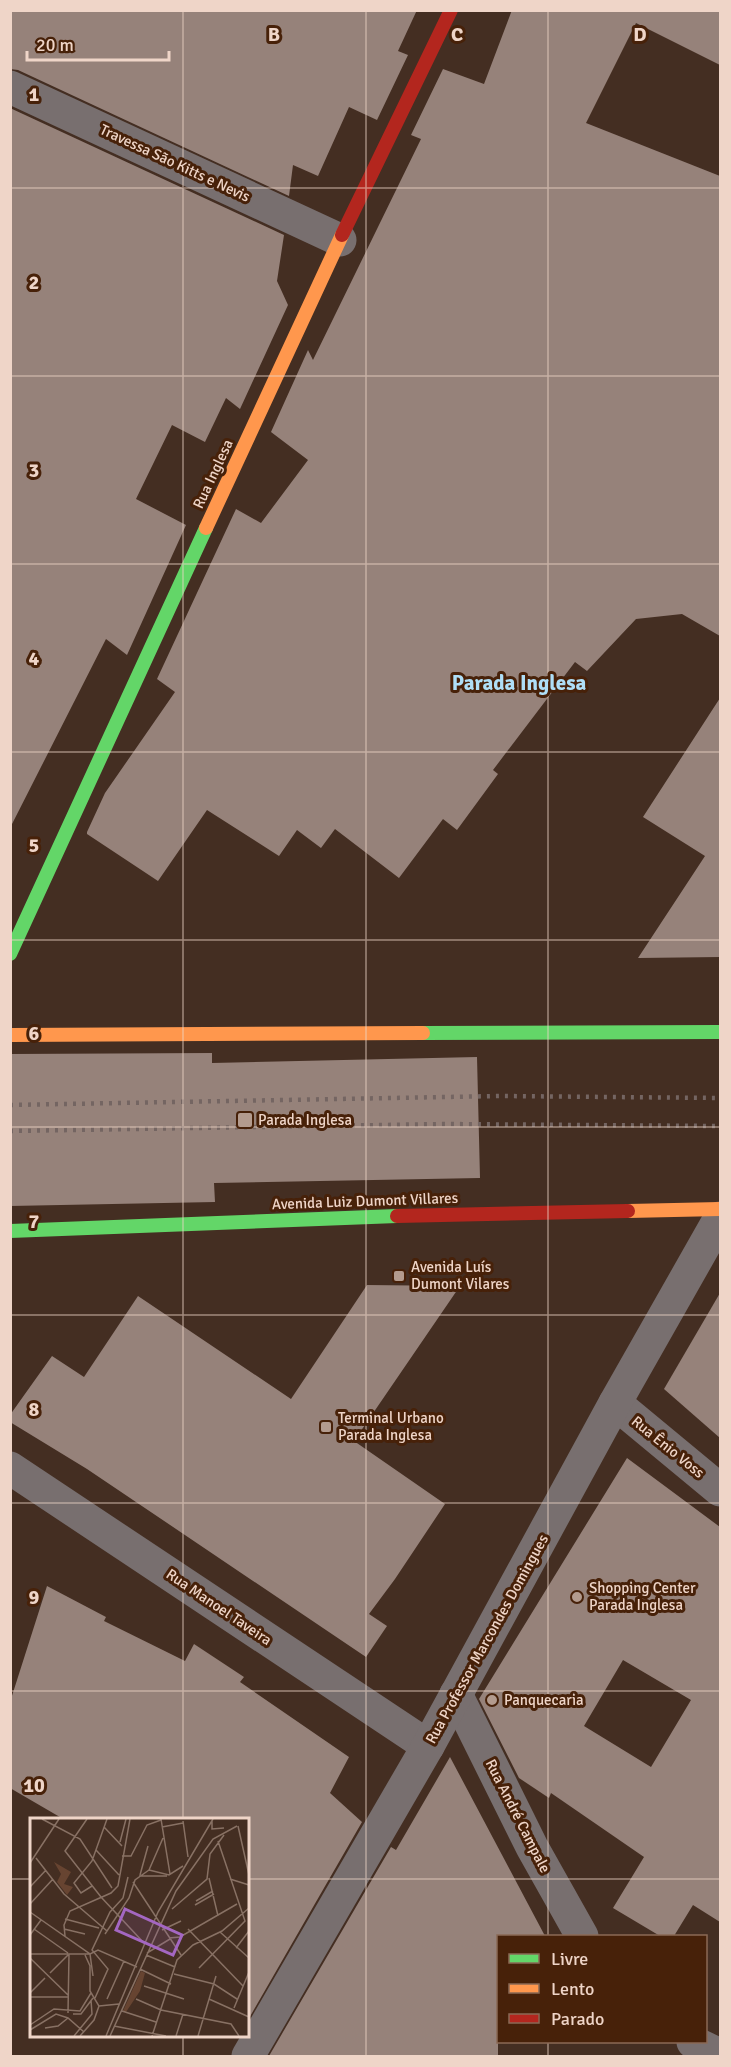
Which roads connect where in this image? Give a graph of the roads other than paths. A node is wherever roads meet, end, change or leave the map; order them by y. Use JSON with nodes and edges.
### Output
{"nodes":[{"id":1,"x":451,"y":10,"type":"edge"},
{"id":2,"x":10,"y":87,"type":"edge"},
{"id":3,"x":340,"y":240,"type":"junction"},
{"id":4,"x":10,"y":954,"type":"edge"},
{"id":5,"x":720,"y":1032,"type":"edge"},
{"id":6,"x":10,"y":1035,"type":"edge"},
{"id":7,"x":720,"y":1209,"type":"edge"},
{"id":8,"x":720,"y":1218,"type":"edge"},
{"id":9,"x":10,"y":1231,"type":"edge"},
{"id":10,"x":615,"y":1403,"type":"junction"},
{"id":11,"x":10,"y":1468,"type":"edge"},
{"id":12,"x":720,"y":1490,"type":"edge"},
{"id":13,"x":456,"y":1694,"type":"junction"},
{"id":14,"x":428,"y":1746,"type":"junction"},
{"id":15,"x":581,"y":1935,"type":"edge"},
{"id":16,"x":695,"y":2043,"type":"edge"},
{"id":17,"x":720,"y":2055,"type":"edge"},
{"id":18,"x":248,"y":2056,"type":"edge"}],
"edges":[{"from":1,"to":3,"type":"main road","name":"Rua Inglesa"},
{"from":2,"to":3,"type":"street","name":"Travessa São Kitts e Nevis"},
{"from":3,"to":4,"type":"main road","name":"Rua Inglesa"},
{"from":5,"to":6,"type":"main road"},
{"from":7,"to":9,"type":"main road","name":"Avenida Luiz Dumont Villares"},
{"from":8,"to":10,"type":"street","name":"Rua Professor Marcondes Domingues"},
{"from":10,"to":12,"type":"street","name":"Rua Ênio Voss"},
{"from":10,"to":13,"type":"street","name":"Rua Professor Marcondes Domingues"},
{"from":11,"to":14,"type":"street","name":"Rua Manoel Taveira"},
{"from":13,"to":14,"type":"street","name":"Rua Professor Marcondes Domingues"},
{"from":13,"to":15,"type":"street","name":"Rua André Campale"},
{"from":14,"to":18,"type":"street","name":"Rua Professor Marcondes Domingues"},
{"from":16,"to":17,"type":"street"}]}
